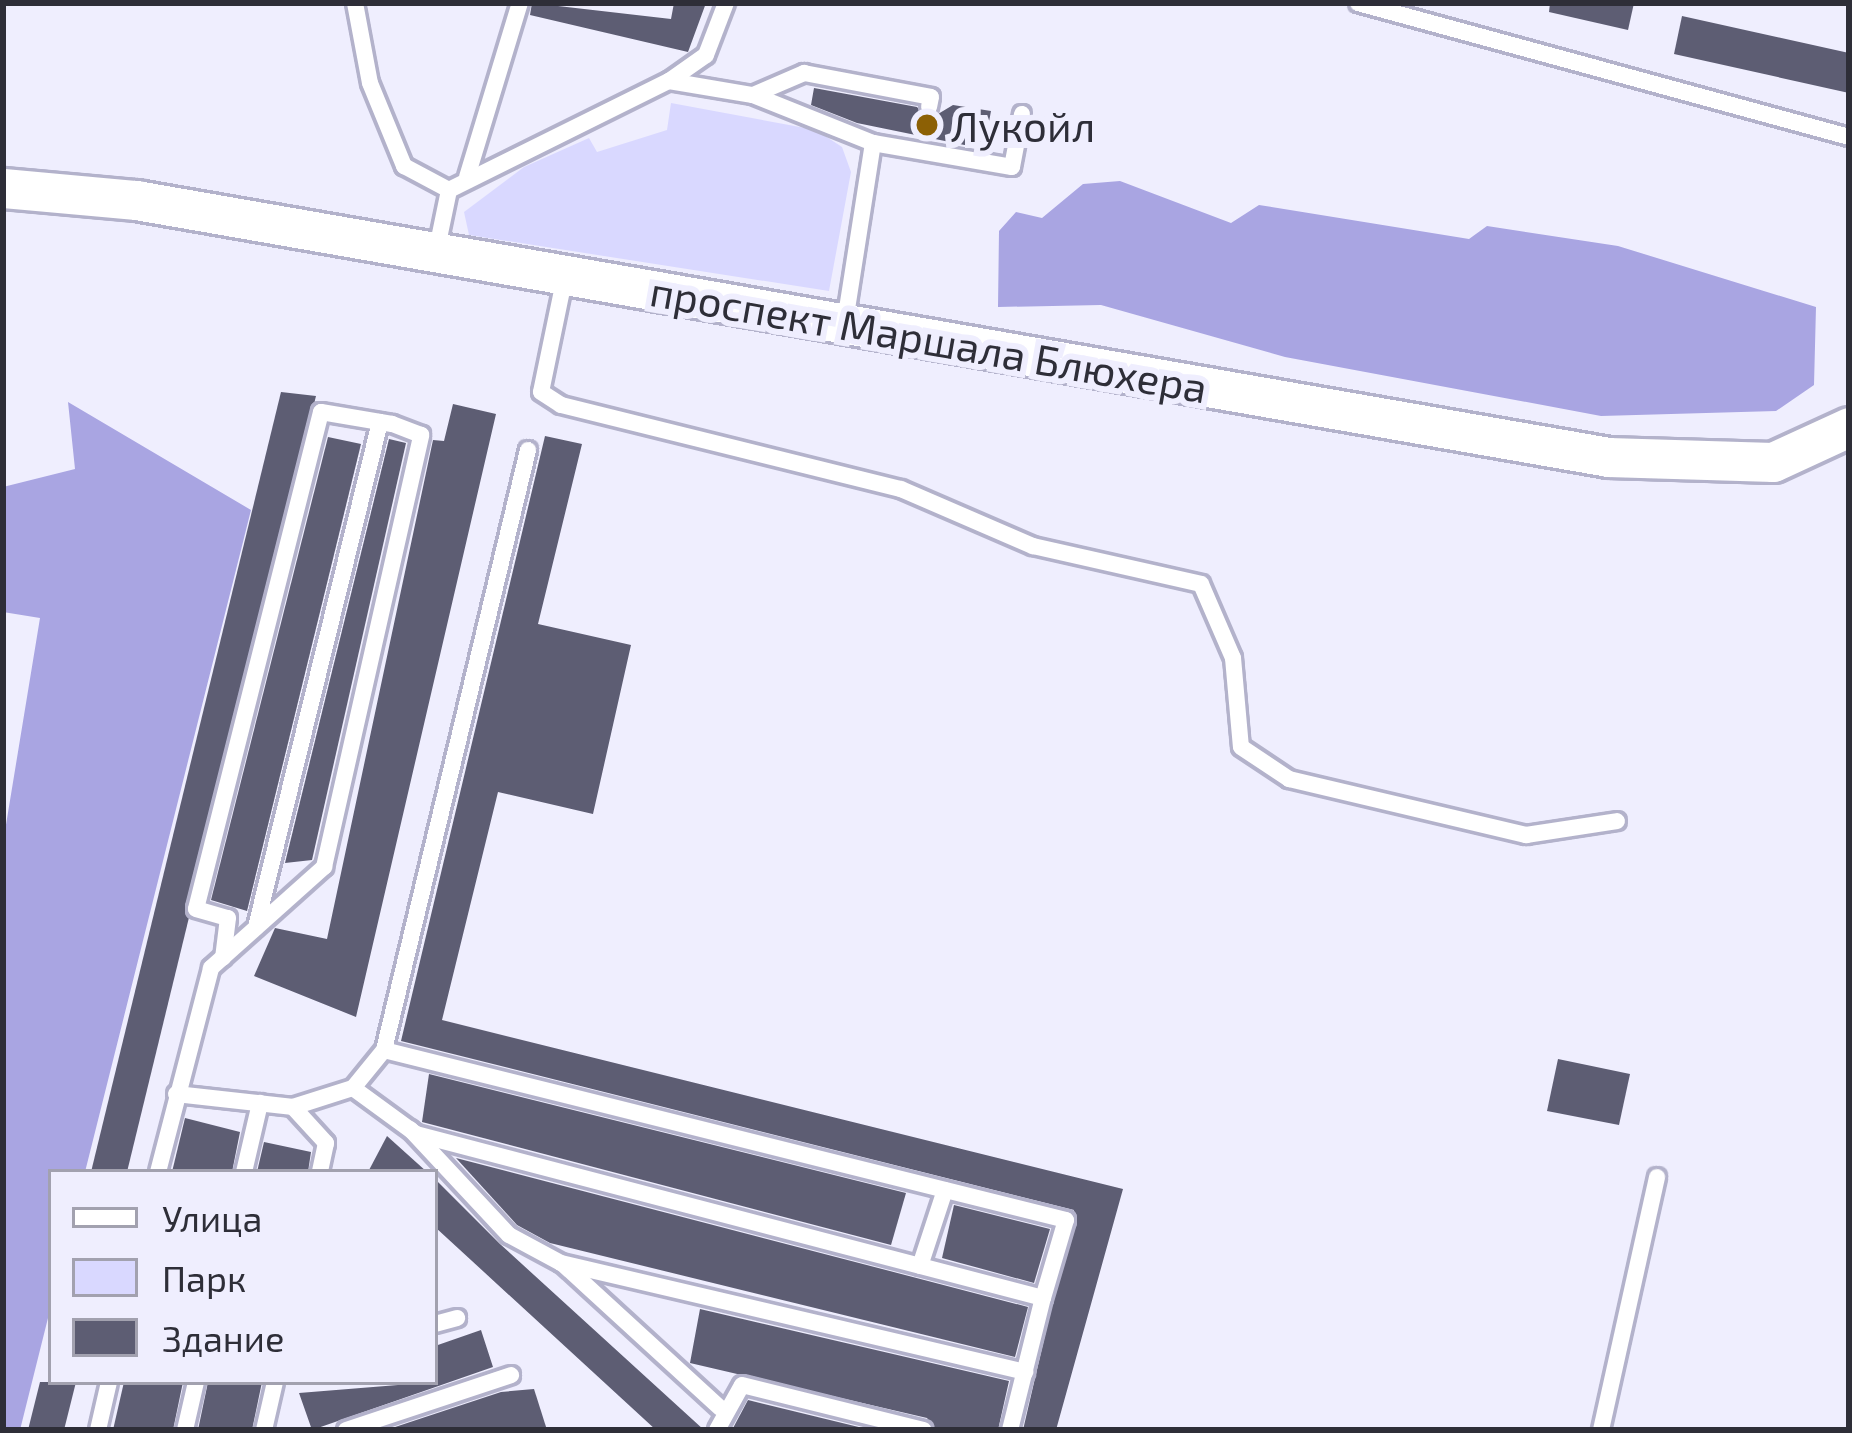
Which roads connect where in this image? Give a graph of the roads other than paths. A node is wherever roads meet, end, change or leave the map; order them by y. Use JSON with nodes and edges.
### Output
{"nodes":[{"id":1,"x":355,"y":3,"type":"edge"},
{"id":2,"x":520,"y":3,"type":"edge"},
{"id":3,"x":726,"y":3,"type":"edge"},
{"id":4,"x":1358,"y":3,"type":"edge"},
{"id":5,"x":669,"y":81,"type":"junction"},
{"id":6,"x":753,"y":95,"type":"junction"},
{"id":7,"x":929,"y":107,"type":"dead end"},
{"id":8,"x":1022,"y":115,"type":"dead end"},
{"id":9,"x":1849,"y":137,"type":"edge"},
{"id":10,"x":873,"y":143,"type":"junction"},
{"id":11,"x":467,"y":177,"type":"junction"},
{"id":12,"x":3,"y":188,"type":"edge"},
{"id":13,"x":449,"y":190,"type":"junction"},
{"id":14,"x":436,"y":253,"type":"junction"},
{"id":15,"x":565,"y":275,"type":"junction"},
{"id":16,"x":844,"y":323,"type":"junction"},
{"id":17,"x":380,"y":422,"type":"junction"},
{"id":18,"x":1846,"y":437,"type":"edge"},
{"id":19,"x":528,"y":450,"type":"dead end"},
{"id":20,"x":1617,"y":821,"type":"dead end"},
{"id":21,"x":256,"y":928,"type":"junction"},
{"id":22,"x":223,"y":958,"type":"junction"},
{"id":23,"x":384,"y":1050,"type":"junction"},
{"id":24,"x":353,"y":1088,"type":"junction"},
{"id":25,"x":176,"y":1094,"type":"junction"},
{"id":26,"x":260,"y":1103,"type":"junction"},
{"id":27,"x":293,"y":1107,"type":"junction"},
{"id":28,"x":410,"y":1129,"type":"junction"},
{"id":29,"x":159,"y":1169,"type":"edge"},
{"id":30,"x":245,"y":1169,"type":"edge"},
{"id":31,"x":321,"y":1169,"type":"edge"},
{"id":32,"x":1657,"y":1177,"type":"dead end"},
{"id":33,"x":945,"y":1190,"type":"junction"},
{"id":34,"x":564,"y":1264,"type":"junction"},
{"id":35,"x":920,"y":1266,"type":"junction"},
{"id":36,"x":1043,"y":1298,"type":"junction"},
{"id":37,"x":457,"y":1318,"type":"dead end"},
{"id":38,"x":438,"y":1323,"type":"edge"},
{"id":39,"x":1024,"y":1372,"type":"junction"},
{"id":40,"x":511,"y":1375,"type":"dead end"},
{"id":41,"x":109,"y":1385,"type":"edge"},
{"id":42,"x":195,"y":1385,"type":"edge"},
{"id":43,"x":273,"y":1385,"type":"edge"},
{"id":44,"x":720,"y":1408,"type":"junction"},
{"id":45,"x":98,"y":1430,"type":"edge"},
{"id":46,"x":185,"y":1430,"type":"edge"},
{"id":47,"x":264,"y":1430,"type":"edge"},
{"id":48,"x":346,"y":1430,"type":"edge"},
{"id":49,"x":718,"y":1430,"type":"edge"},
{"id":50,"x":924,"y":1430,"type":"edge"},
{"id":51,"x":1010,"y":1430,"type":"edge"},
{"id":52,"x":1601,"y":1430,"type":"edge"}],
"edges":[{"from":1,"to":13,"type":"lane"},
{"from":2,"to":11,"type":"lane"},
{"from":3,"to":5,"type":"lane"},
{"from":4,"to":9,"type":"lane"},
{"from":5,"to":6,"type":"lane"},
{"from":5,"to":11,"type":"lane"},
{"from":6,"to":7,"type":"lane"},
{"from":6,"to":10,"type":"lane"},
{"from":8,"to":10,"type":"lane"},
{"from":10,"to":16,"type":"lane"},
{"from":11,"to":13,"type":"lane"},
{"from":12,"to":14,"type":"street","name":"проспект Маршала Блюхера"},
{"from":13,"to":14,"type":"lane"},
{"from":14,"to":15,"type":"street","name":"проспект Маршала Блюхера"},
{"from":15,"to":16,"type":"street","name":"проспект Маршала Блюхера"},
{"from":15,"to":20,"type":"lane"},
{"from":16,"to":18,"type":"street","name":"проспект Маршала Блюхера"},
{"from":17,"to":21,"type":"lane"},
{"from":17,"to":21,"type":"lane"},
{"from":17,"to":22,"type":"lane"},
{"from":19,"to":23,"type":"lane"},
{"from":21,"to":22,"type":"lane"},
{"from":22,"to":25,"type":"lane"},
{"from":23,"to":24,"type":"lane"},
{"from":23,"to":33,"type":"lane"},
{"from":24,"to":27,"type":"lane"},
{"from":24,"to":28,"type":"lane"},
{"from":25,"to":26,"type":"lane"},
{"from":25,"to":29,"type":"lane"},
{"from":26,"to":27,"type":"lane"},
{"from":26,"to":30,"type":"lane"},
{"from":27,"to":31,"type":"lane"},
{"from":28,"to":34,"type":"lane"},
{"from":28,"to":35,"type":"lane"},
{"from":32,"to":52,"type":"lane"},
{"from":33,"to":35,"type":"lane"},
{"from":33,"to":36,"type":"lane"},
{"from":34,"to":39,"type":"lane"},
{"from":34,"to":44,"type":"lane"},
{"from":35,"to":36,"type":"lane"},
{"from":36,"to":39,"type":"lane"},
{"from":37,"to":38,"type":"lane"},
{"from":39,"to":51,"type":"lane"},
{"from":40,"to":48,"type":"lane"},
{"from":41,"to":45,"type":"lane"},
{"from":42,"to":46,"type":"lane"},
{"from":43,"to":47,"type":"lane"},
{"from":44,"to":49,"type":"lane"},
{"from":44,"to":50,"type":"lane"}]}
